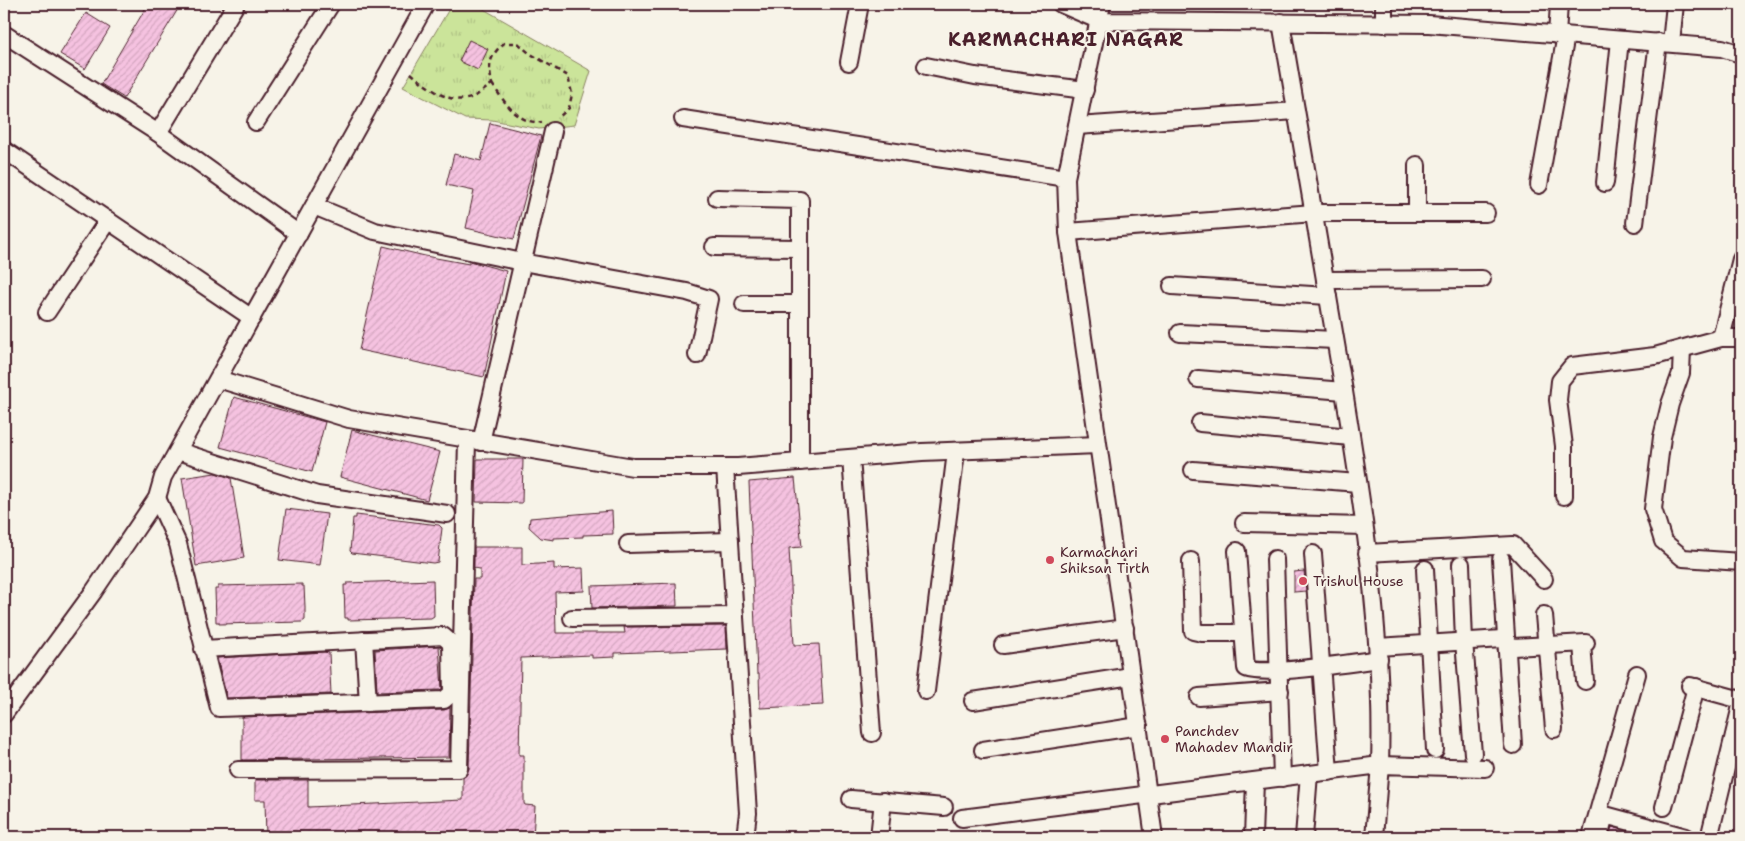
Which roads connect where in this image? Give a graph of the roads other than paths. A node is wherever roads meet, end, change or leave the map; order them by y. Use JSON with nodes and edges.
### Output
{"nodes":[{"id":1,"x":236,"y":4,"type":"edge"},
{"id":2,"x":331,"y":4,"type":"edge"},
{"id":3,"x":426,"y":4,"type":"edge"},
{"id":4,"x":860,"y":4,"type":"edge"},
{"id":5,"x":1061,"y":4,"type":"edge"},
{"id":6,"x":1102,"y":4,"type":"edge"},
{"id":7,"x":1384,"y":4,"type":"edge"},
{"id":8,"x":1559,"y":4,"type":"edge"},
{"id":9,"x":1675,"y":4,"type":"edge"},
{"id":10,"x":1100,"y":21,"type":"junction"},
{"id":11,"x":1281,"y":22,"type":"junction"},
{"id":12,"x":1384,"y":24,"type":"junction"},
{"id":13,"x":4,"y":34,"type":"edge"},
{"id":14,"x":1562,"y":35,"type":"junction"},
{"id":15,"x":1620,"y":40,"type":"junction"},
{"id":16,"x":1665,"y":43,"type":"junction"},
{"id":17,"x":1741,"y":54,"type":"edge"},
{"id":18,"x":849,"y":62,"type":"dead end"},
{"id":19,"x":926,"y":66,"type":"dead end"},
{"id":20,"x":1085,"y":90,"type":"junction"},
{"id":21,"x":1296,"y":111,"type":"junction"},
{"id":22,"x":683,"y":119,"type":"dead end"},
{"id":23,"x":256,"y":122,"type":"dead end"},
{"id":24,"x":552,"y":124,"type":"road end"},
{"id":25,"x":1077,"y":126,"type":"junction"},
{"id":26,"x":158,"y":133,"type":"junction"},
{"id":27,"x":4,"y":150,"type":"edge"},
{"id":28,"x":1417,"y":165,"type":"dead end"},
{"id":29,"x":1066,"y":178,"type":"junction"},
{"id":30,"x":1605,"y":183,"type":"dead end"},
{"id":31,"x":1539,"y":185,"type":"dead end"},
{"id":32,"x":717,"y":198,"type":"dead end"},
{"id":33,"x":314,"y":206,"type":"junction"},
{"id":34,"x":1314,"y":213,"type":"junction"},
{"id":35,"x":1417,"y":213,"type":"junction"},
{"id":36,"x":1486,"y":213,"type":"dead end"},
{"id":37,"x":108,"y":220,"type":"junction"},
{"id":38,"x":1635,"y":224,"type":"dead end"},
{"id":39,"x":1068,"y":232,"type":"junction"},
{"id":40,"x":299,"y":234,"type":"junction"},
{"id":41,"x":714,"y":247,"type":"dead end"},
{"id":42,"x":800,"y":248,"type":"junction"},
{"id":43,"x":1741,"y":260,"type":"edge"},
{"id":44,"x":522,"y":262,"type":"junction"},
{"id":45,"x":1482,"y":279,"type":"dead end"},
{"id":46,"x":1325,"y":280,"type":"junction"},
{"id":47,"x":1738,"y":285,"type":"edge"},
{"id":48,"x":1172,"y":286,"type":"dead end"},
{"id":49,"x":1328,"y":296,"type":"junction"},
{"id":50,"x":744,"y":304,"type":"dead end"},
{"id":51,"x":800,"y":304,"type":"junction"},
{"id":52,"x":47,"y":312,"type":"dead end"},
{"id":53,"x":252,"y":318,"type":"junction"},
{"id":54,"x":1180,"y":332,"type":"dead end"},
{"id":55,"x":1721,"y":338,"type":"junction"},
{"id":56,"x":1741,"y":338,"type":"edge"},
{"id":57,"x":1335,"y":340,"type":"junction"},
{"id":58,"x":1682,"y":349,"type":"junction"},
{"id":59,"x":696,"y":355,"type":"dead end"},
{"id":60,"x":218,"y":379,"type":"junction"},
{"id":61,"x":1198,"y":379,"type":"dead end"},
{"id":62,"x":1344,"y":391,"type":"junction"},
{"id":63,"x":1200,"y":423,"type":"dead end"},
{"id":64,"x":1351,"y":437,"type":"junction"},
{"id":65,"x":474,"y":441,"type":"junction"},
{"id":66,"x":1098,"y":445,"type":"junction"},
{"id":67,"x":178,"y":451,"type":"junction"},
{"id":68,"x":956,"y":452,"type":"junction"},
{"id":69,"x":851,"y":458,"type":"junction"},
{"id":70,"x":800,"y":462,"type":"junction"},
{"id":71,"x":726,"y":467,"type":"junction"},
{"id":72,"x":1193,"y":470,"type":"dead end"},
{"id":73,"x":1358,"y":483,"type":"junction"},
{"id":74,"x":1564,"y":496,"type":"dead end"},
{"id":75,"x":157,"y":498,"type":"junction"},
{"id":76,"x":447,"y":514,"type":"dead end"},
{"id":77,"x":1244,"y":523,"type":"dead end"},
{"id":78,"x":1364,"y":526,"type":"junction"},
{"id":79,"x":730,"y":541,"type":"junction"},
{"id":80,"x":628,"y":544,"type":"dead end"},
{"id":81,"x":1237,"y":550,"type":"dead end"},
{"id":82,"x":1367,"y":553,"type":"junction"},
{"id":83,"x":1313,"y":554,"type":"dead end"},
{"id":84,"x":1275,"y":559,"type":"dead end"},
{"id":85,"x":1501,"y":559,"type":"dead end"},
{"id":86,"x":1190,"y":561,"type":"dead end"},
{"id":87,"x":1741,"y":562,"type":"edge"},
{"id":88,"x":1461,"y":564,"type":"dead end"},
{"id":89,"x":1425,"y":569,"type":"dead end"},
{"id":90,"x":1544,"y":579,"type":"dead end"},
{"id":91,"x":1544,"y":614,"type":"dead end"},
{"id":92,"x":735,"y":616,"type":"junction"},
{"id":93,"x":572,"y":618,"type":"dead end"},
{"id":94,"x":1124,"y":628,"type":"junction"},
{"id":95,"x":1242,"y":633,"type":"junction"},
{"id":96,"x":364,"y":640,"type":"junction"},
{"id":97,"x":1505,"y":640,"type":"junction"},
{"id":98,"x":1464,"y":641,"type":"junction"},
{"id":99,"x":1429,"y":644,"type":"junction"},
{"id":100,"x":1003,"y":645,"type":"dead end"},
{"id":101,"x":1547,"y":645,"type":"junction"},
{"id":102,"x":203,"y":649,"type":"junction"},
{"id":103,"x":1378,"y":653,"type":"junction"},
{"id":104,"x":1320,"y":666,"type":"junction"},
{"id":105,"x":1279,"y":670,"type":"junction"},
{"id":106,"x":1637,"y":674,"type":"dead end"},
{"id":107,"x":1132,"y":676,"type":"junction"},
{"id":108,"x":1585,"y":681,"type":"dead end"},
{"id":109,"x":1280,"y":690,"type":"junction"},
{"id":110,"x":926,"y":691,"type":"dead end"},
{"id":111,"x":1199,"y":697,"type":"dead end"},
{"id":112,"x":973,"y":700,"type":"dead end"},
{"id":113,"x":1741,"y":700,"type":"edge"},
{"id":114,"x":368,"y":703,"type":"junction"},
{"id":115,"x":1741,"y":706,"type":"edge"},
{"id":116,"x":4,"y":714,"type":"edge"},
{"id":117,"x":1139,"y":726,"type":"junction"},
{"id":118,"x":1554,"y":729,"type":"dead end"},
{"id":119,"x":872,"y":733,"type":"dead end"},
{"id":120,"x":1513,"y":745,"type":"dead end"},
{"id":121,"x":983,"y":750,"type":"dead end"},
{"id":122,"x":1435,"y":750,"type":"dead end"},
{"id":123,"x":1473,"y":754,"type":"dead end"},
{"id":124,"x":1380,"y":765,"type":"junction"},
{"id":125,"x":1485,"y":768,"type":"dead end"},
{"id":126,"x":238,"y":770,"type":"dead end"},
{"id":127,"x":1329,"y":772,"type":"junction"},
{"id":128,"x":1309,"y":774,"type":"junction"},
{"id":129,"x":1282,"y":778,"type":"junction"},
{"id":130,"x":1255,"y":781,"type":"junction"},
{"id":131,"x":1148,"y":795,"type":"junction"},
{"id":132,"x":852,"y":800,"type":"dead end"},
{"id":133,"x":883,"y":801,"type":"junction"},
{"id":134,"x":944,"y":807,"type":"dead end"},
{"id":135,"x":1664,"y":807,"type":"dead end"},
{"id":136,"x":962,"y":818,"type":"dead end"},
{"id":137,"x":1711,"y":830,"type":"dead end"},
{"id":138,"x":745,"y":837,"type":"edge"},
{"id":139,"x":879,"y":837,"type":"edge"},
{"id":140,"x":1154,"y":837,"type":"edge"},
{"id":141,"x":1252,"y":837,"type":"edge"},
{"id":142,"x":1304,"y":837,"type":"edge"},
{"id":143,"x":1374,"y":837,"type":"edge"},
{"id":144,"x":1591,"y":837,"type":"edge"},
{"id":145,"x":1599,"y":837,"type":"edge"},
{"id":146,"x":1686,"y":837,"type":"edge"}],
"edges":[{"from":1,"to":26,"type":"street"},
{"from":2,"to":23,"type":"street"},
{"from":3,"to":33,"type":"street"},
{"from":4,"to":18,"type":"street"},
{"from":5,"to":10,"type":"street"},
{"from":6,"to":10,"type":"street"},
{"from":7,"to":12,"type":"street"},
{"from":8,"to":14,"type":"street"},
{"from":9,"to":16,"type":"street"},
{"from":10,"to":11,"type":"street"},
{"from":10,"to":20,"type":"street"},
{"from":11,"to":12,"type":"street"},
{"from":11,"to":21,"type":"street"},
{"from":12,"to":14,"type":"street"},
{"from":13,"to":26,"type":"street"},
{"from":14,"to":15,"type":"street"},
{"from":14,"to":31,"type":"street"},
{"from":15,"to":16,"type":"street"},
{"from":15,"to":30,"type":"street"},
{"from":16,"to":17,"type":"street"},
{"from":16,"to":38,"type":"street"},
{"from":19,"to":20,"type":"street"},
{"from":20,"to":25,"type":"street"},
{"from":21,"to":25,"type":"street"},
{"from":21,"to":34,"type":"street"},
{"from":22,"to":29,"type":"street"},
{"from":24,"to":44,"type":"street"},
{"from":25,"to":29,"type":"street"},
{"from":26,"to":40,"type":"street"},
{"from":27,"to":37,"type":"street"},
{"from":28,"to":35,"type":"street"},
{"from":29,"to":39,"type":"street"},
{"from":32,"to":42,"type":"street"},
{"from":33,"to":40,"type":"street"},
{"from":33,"to":44,"type":"street"},
{"from":34,"to":35,"type":"street"},
{"from":34,"to":39,"type":"street"},
{"from":34,"to":46,"type":"street"},
{"from":35,"to":36,"type":"street"},
{"from":37,"to":52,"type":"street"},
{"from":37,"to":53,"type":"street"},
{"from":39,"to":66,"type":"street"},
{"from":40,"to":53,"type":"street"},
{"from":41,"to":42,"type":"street"},
{"from":42,"to":51,"type":"street"},
{"from":43,"to":47,"type":"street"},
{"from":44,"to":59,"type":"street"},
{"from":44,"to":65,"type":"street"},
{"from":45,"to":46,"type":"street"},
{"from":46,"to":49,"type":"street"},
{"from":47,"to":55,"type":"street"},
{"from":48,"to":49,"type":"street"},
{"from":49,"to":57,"type":"street"},
{"from":50,"to":51,"type":"street"},
{"from":51,"to":70,"type":"street"},
{"from":53,"to":60,"type":"street"},
{"from":54,"to":57,"type":"street"},
{"from":55,"to":56,"type":"street"},
{"from":55,"to":58,"type":"street"},
{"from":57,"to":62,"type":"street"},
{"from":58,"to":74,"type":"street"},
{"from":58,"to":87,"type":"street"},
{"from":60,"to":65,"type":"street"},
{"from":60,"to":67,"type":"street"},
{"from":61,"to":62,"type":"street"},
{"from":62,"to":64,"type":"street"},
{"from":63,"to":64,"type":"street"},
{"from":64,"to":73,"type":"street"},
{"from":65,"to":71,"type":"street"},
{"from":65,"to":126,"type":"street"},
{"from":66,"to":68,"type":"street"},
{"from":66,"to":94,"type":"street"},
{"from":67,"to":75,"type":"street"},
{"from":67,"to":76,"type":"street"},
{"from":68,"to":69,"type":"street"},
{"from":68,"to":110,"type":"street"},
{"from":69,"to":70,"type":"street"},
{"from":69,"to":119,"type":"street"},
{"from":70,"to":71,"type":"street"},
{"from":71,"to":79,"type":"street"},
{"from":72,"to":73,"type":"street"},
{"from":73,"to":78,"type":"street"},
{"from":75,"to":102,"type":"street"},
{"from":75,"to":116,"type":"street"},
{"from":77,"to":78,"type":"street"},
{"from":78,"to":82,"type":"street"},
{"from":79,"to":80,"type":"street"},
{"from":79,"to":92,"type":"street"},
{"from":81,"to":95,"type":"street"},
{"from":82,"to":90,"type":"street"},
{"from":82,"to":103,"type":"street"},
{"from":83,"to":104,"type":"street"},
{"from":84,"to":105,"type":"street"},
{"from":85,"to":97,"type":"street"},
{"from":86,"to":95,"type":"street"},
{"from":88,"to":98,"type":"street"},
{"from":89,"to":99,"type":"street"},
{"from":91,"to":101,"type":"street"},
{"from":92,"to":93,"type":"street"},
{"from":92,"to":138,"type":"street"},
{"from":94,"to":100,"type":"street"},
{"from":94,"to":107,"type":"street"},
{"from":95,"to":105,"type":"street"},
{"from":96,"to":102,"type":"street"},
{"from":96,"to":114,"type":"street"},
{"from":96,"to":114,"type":"street"},
{"from":97,"to":98,"type":"street"},
{"from":97,"to":101,"type":"street"},
{"from":97,"to":120,"type":"street"},
{"from":98,"to":99,"type":"street"},
{"from":98,"to":123,"type":"street"},
{"from":99,"to":103,"type":"street"},
{"from":99,"to":122,"type":"street"},
{"from":101,"to":108,"type":"street"},
{"from":101,"to":118,"type":"street"},
{"from":102,"to":114,"type":"street"},
{"from":103,"to":104,"type":"street"},
{"from":103,"to":124,"type":"street"},
{"from":104,"to":105,"type":"street"},
{"from":104,"to":127,"type":"street"},
{"from":105,"to":109,"type":"street"},
{"from":106,"to":144,"type":"street"},
{"from":107,"to":112,"type":"street"},
{"from":107,"to":117,"type":"street"},
{"from":109,"to":111,"type":"street"},
{"from":109,"to":129,"type":"street"},
{"from":113,"to":135,"type":"street"},
{"from":115,"to":137,"type":"street"},
{"from":117,"to":121,"type":"street"},
{"from":117,"to":131,"type":"street"},
{"from":124,"to":125,"type":"street"},
{"from":124,"to":127,"type":"street"},
{"from":124,"to":143,"type":"street"},
{"from":127,"to":128,"type":"street"},
{"from":128,"to":129,"type":"street"},
{"from":128,"to":142,"type":"street"},
{"from":129,"to":130,"type":"street"},
{"from":130,"to":131,"type":"street"},
{"from":130,"to":141,"type":"street"},
{"from":131,"to":136,"type":"street"},
{"from":131,"to":140,"type":"street"},
{"from":132,"to":133,"type":"street"},
{"from":133,"to":134,"type":"street"},
{"from":133,"to":139,"type":"street"},
{"from":145,"to":146,"type":"street"}]}
